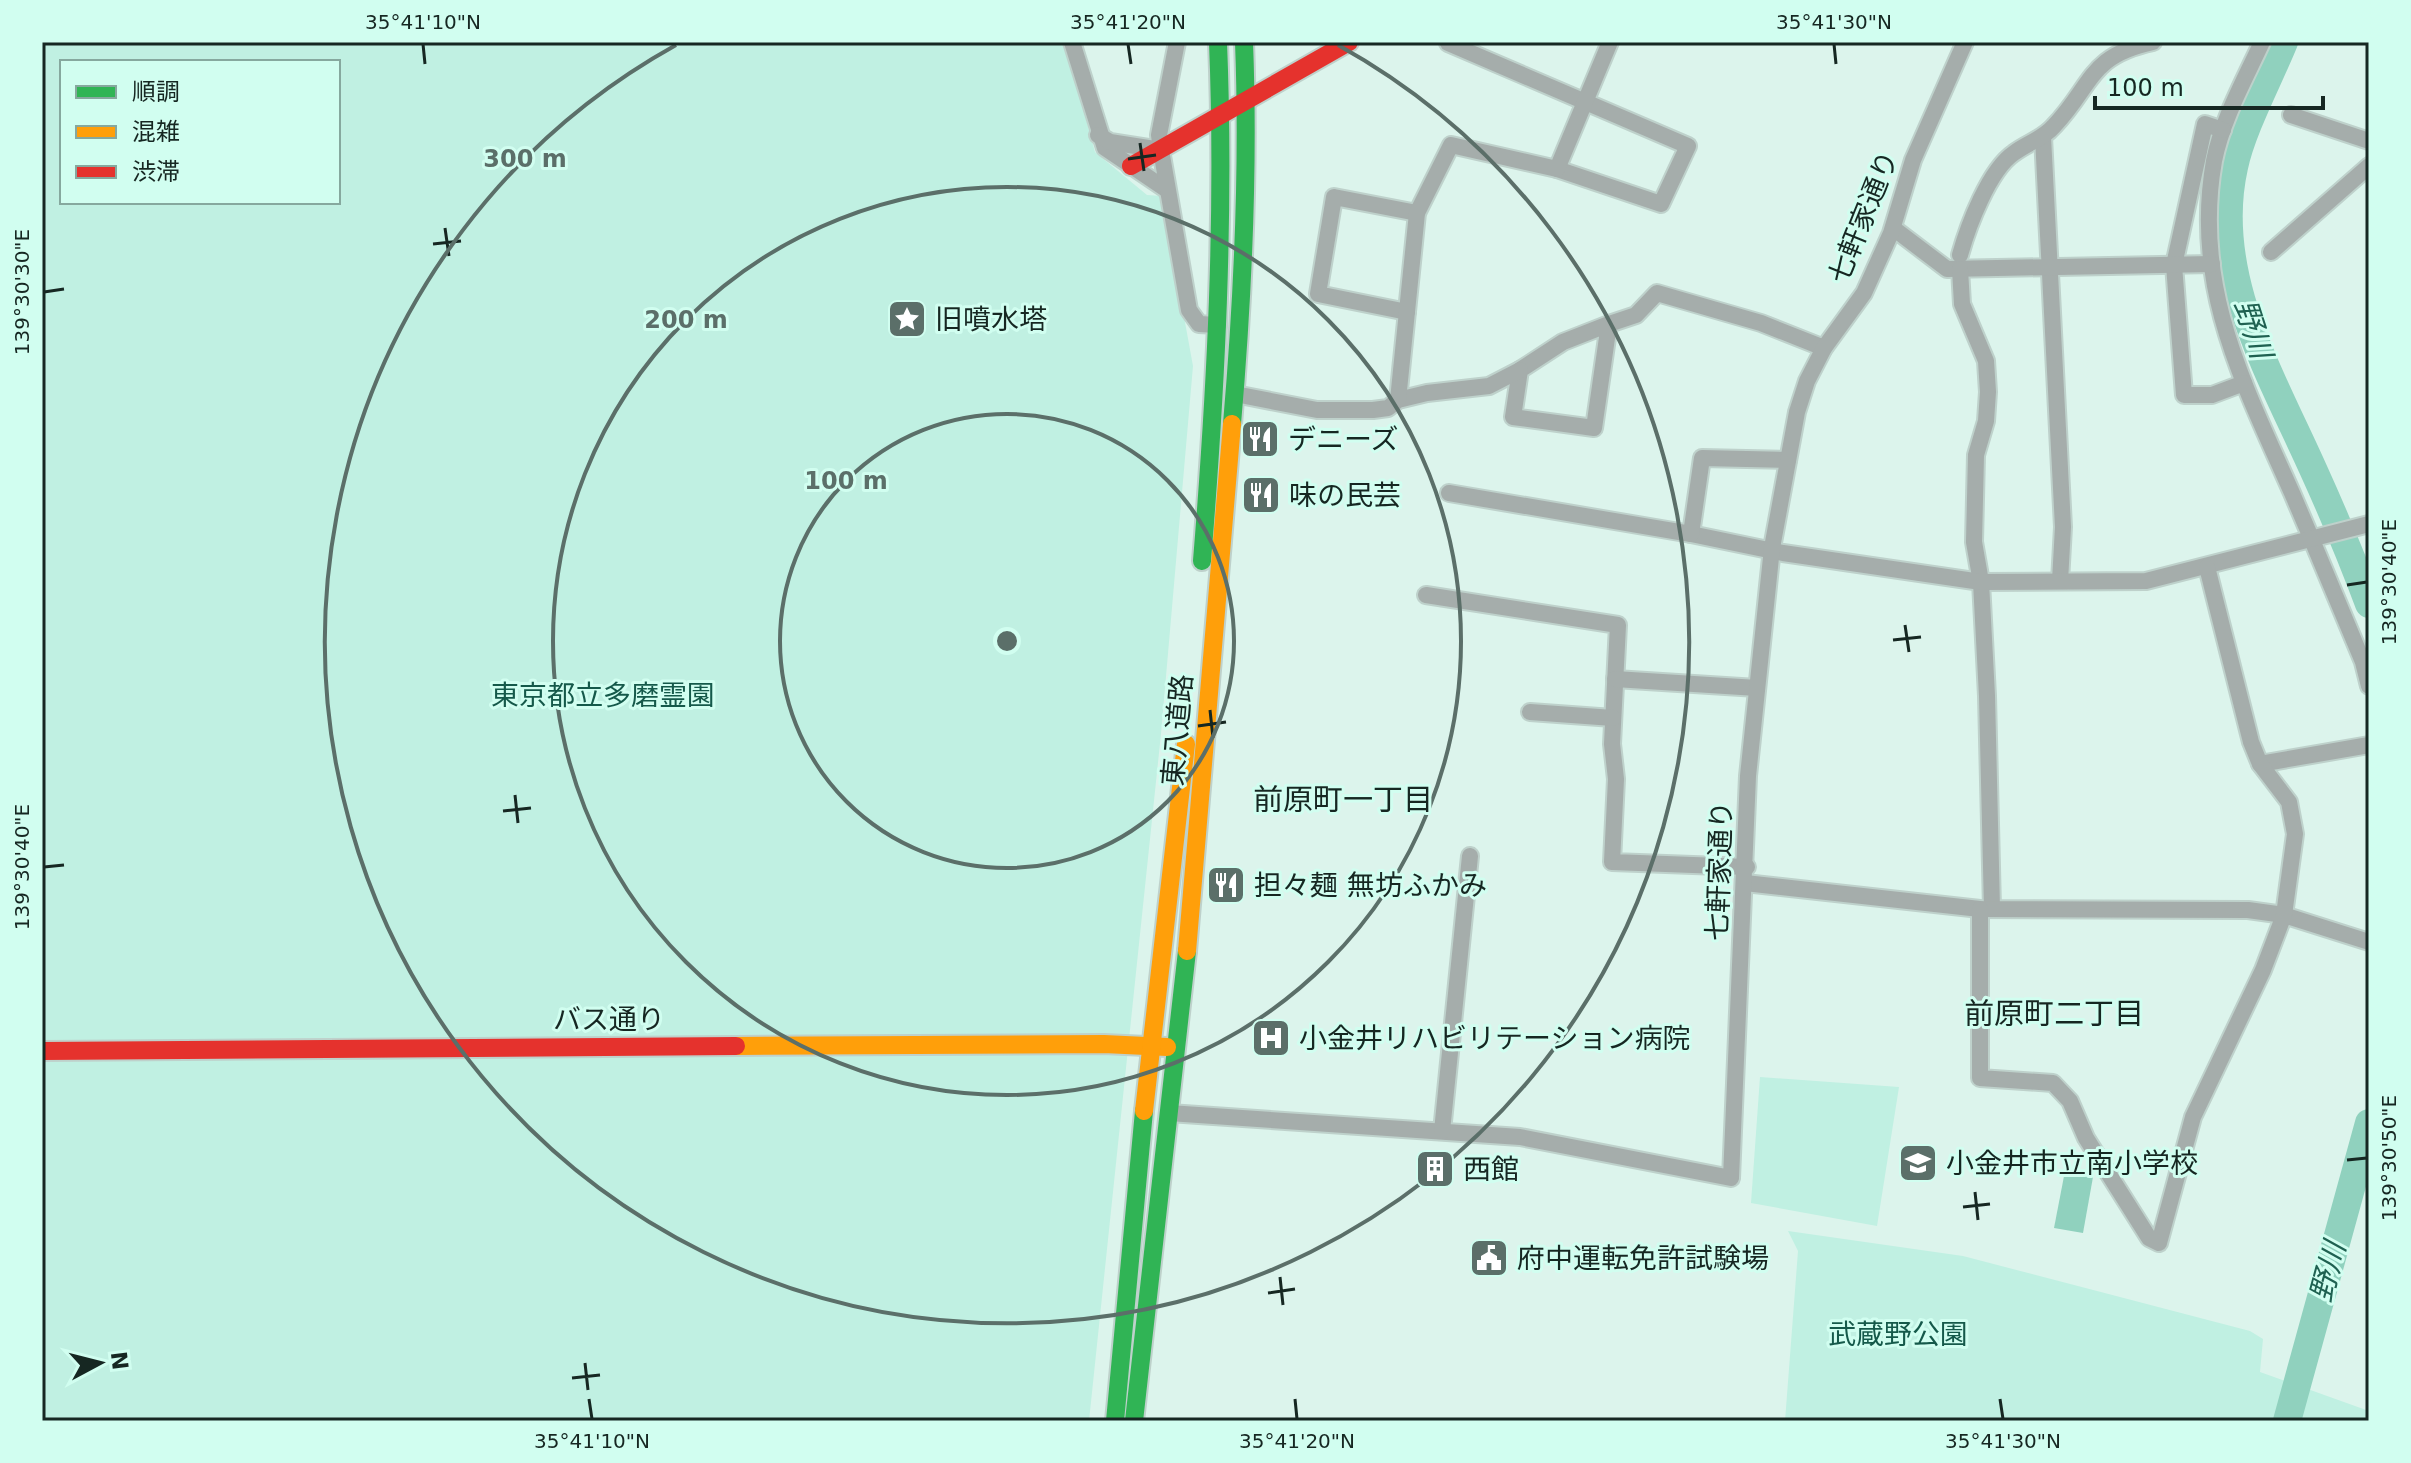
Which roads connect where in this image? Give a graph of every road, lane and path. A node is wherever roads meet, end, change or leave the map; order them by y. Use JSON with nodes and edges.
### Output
{"nodes":[{"id":1,"x":1072,"y":42,"type":"edge"},
{"id":2,"x":1177,"y":42,"type":"edge"},
{"id":3,"x":1218,"y":42,"type":"edge"},
{"id":4,"x":1244,"y":42,"type":"edge"},
{"id":5,"x":1349,"y":42,"type":"edge"},
{"id":6,"x":1610,"y":42,"type":"edge"},
{"id":7,"x":2153,"y":42,"type":"edge"},
{"id":8,"x":2262,"y":42,"type":"edge"},
{"id":9,"x":1448,"y":43,"type":"edge"},
{"id":10,"x":1961,"y":43,"type":"edge"},
{"id":11,"x":1248,"y":99,"type":"junction"},
{"id":12,"x":1587,"y":101,"type":"junction"},
{"id":13,"x":2291,"y":115,"type":"dead end"},
{"id":14,"x":1223,"y":116,"type":"junction"},
{"id":15,"x":2223,"y":130,"type":"junction"},
{"id":16,"x":1098,"y":135,"type":"junction"},
{"id":17,"x":2043,"y":137,"type":"junction"},
{"id":18,"x":2369,"y":141,"type":"edge"},
{"id":19,"x":1161,"y":150,"type":"junction"},
{"id":20,"x":1131,"y":166,"type":"junction"},
{"id":21,"x":2369,"y":166,"type":"edge"},
{"id":22,"x":1557,"y":169,"type":"junction"},
{"id":23,"x":1167,"y":190,"type":"junction"},
{"id":24,"x":1417,"y":213,"type":"junction"},
{"id":25,"x":1893,"y":228,"type":"junction"},
{"id":26,"x":2271,"y":252,"type":"dead end"},
{"id":27,"x":1960,"y":262,"type":"junction"},
{"id":28,"x":2212,"y":264,"type":"junction"},
{"id":29,"x":2174,"y":265,"type":"junction"},
{"id":30,"x":2049,"y":268,"type":"junction"},
{"id":31,"x":1407,"y":312,"type":"junction"},
{"id":32,"x":1609,"y":324,"type":"junction"},
{"id":33,"x":1218,"y":325,"type":"junction"},
{"id":34,"x":1824,"y":348,"type":"junction"},
{"id":35,"x":1520,"y":370,"type":"junction"},
{"id":36,"x":2244,"y":383,"type":"junction"},
{"id":37,"x":1235,"y":394,"type":"junction"},
{"id":38,"x":1398,"y":400,"type":"junction"},
{"id":39,"x":1788,"y":460,"type":"junction"},
{"id":40,"x":1449,"y":493,"type":"dead end"},
{"id":41,"x":2369,"y":524,"type":"edge"},
{"id":42,"x":1691,"y":534,"type":"junction"},
{"id":43,"x":2312,"y":539,"type":"junction"},
{"id":44,"x":1772,"y":548,"type":"junction"},
{"id":45,"x":2207,"y":567,"type":"junction"},
{"id":46,"x":2060,"y":581,"type":"junction"},
{"id":47,"x":1981,"y":582,"type":"junction"},
{"id":48,"x":1426,"y":595,"type":"dead end"},
{"id":49,"x":1615,"y":679,"type":"junction"},
{"id":50,"x":2369,"y":686,"type":"edge"},
{"id":51,"x":1757,"y":688,"type":"junction"},
{"id":52,"x":1530,"y":712,"type":"dead end"},
{"id":53,"x":1613,"y":718,"type":"junction"},
{"id":54,"x":2369,"y":745,"type":"edge"},
{"id":55,"x":2260,"y":764,"type":"junction"},
{"id":56,"x":1470,"y":856,"type":"dead end"},
{"id":57,"x":1746,"y":875,"type":"junction"},
{"id":58,"x":1986,"y":909,"type":"junction"},
{"id":59,"x":2284,"y":915,"type":"junction"},
{"id":60,"x":2369,"y":942,"type":"edge"},
{"id":61,"x":1150,"y":1045,"type":"junction"},
{"id":62,"x":1176,"y":1048,"type":"junction"},
{"id":63,"x":42,"y":1051,"type":"edge"},
{"id":64,"x":1170,"y":1108,"type":"junction"},
{"id":65,"x":1442,"y":1131,"type":"junction"},
{"id":66,"x":1133,"y":1223,"type":"junction"},
{"id":67,"x":1115,"y":1421,"type":"edge"},
{"id":68,"x":1134,"y":1421,"type":"edge"}],
"edges":[{"from":1,"to":16,"type":"street"},
{"from":2,"to":19,"type":"street"},
{"from":3,"to":14,"type":"main road","name":"東八道路"},
{"from":4,"to":11,"type":"main road","name":"東八道路"},
{"from":5,"to":11,"type":"main road"},
{"from":6,"to":12,"type":"street"},
{"from":7,"to":17,"type":"street"},
{"from":8,"to":15,"type":"street"},
{"from":9,"to":12,"type":"street"},
{"from":10,"to":25,"type":"street","name":"七軒家通り"},
{"from":11,"to":14,"type":"main road"},
{"from":11,"to":37,"type":"main road","name":"東八道路"},
{"from":12,"to":22,"type":"street"},
{"from":12,"to":22,"type":"street"},
{"from":13,"to":18,"type":"street"},
{"from":14,"to":19,"type":"main road"},
{"from":14,"to":33,"type":"main road","name":"東八道路"},
{"from":15,"to":28,"type":"street"},
{"from":15,"to":29,"type":"street"},
{"from":16,"to":19,"type":"street"},
{"from":16,"to":20,"type":"street"},
{"from":17,"to":27,"type":"street"},
{"from":17,"to":30,"type":"street"},
{"from":19,"to":20,"type":"main road"},
{"from":19,"to":23,"type":"street"},
{"from":20,"to":23,"type":"street"},
{"from":21,"to":26,"type":"street"},
{"from":22,"to":24,"type":"street"},
{"from":23,"to":33,"type":"street"},
{"from":24,"to":31,"type":"street"},
{"from":24,"to":31,"type":"street"},
{"from":25,"to":27,"type":"street"},
{"from":25,"to":34,"type":"street","name":"七軒家通り"},
{"from":27,"to":30,"type":"street"},
{"from":27,"to":47,"type":"street"},
{"from":28,"to":29,"type":"street"},
{"from":28,"to":36,"type":"street"},
{"from":29,"to":30,"type":"street"},
{"from":29,"to":36,"type":"street"},
{"from":30,"to":46,"type":"street"},
{"from":31,"to":38,"type":"street"},
{"from":32,"to":34,"type":"street"},
{"from":32,"to":35,"type":"street"},
{"from":32,"to":35,"type":"street"},
{"from":33,"to":61,"type":"main road","name":"東八道路"},
{"from":34,"to":39,"type":"street","name":"七軒家通り"},
{"from":35,"to":38,"type":"street"},
{"from":36,"to":43,"type":"street"},
{"from":37,"to":38,"type":"street"},
{"from":37,"to":62,"type":"main road","name":"東八道路"},
{"from":39,"to":42,"type":"street"},
{"from":39,"to":44,"type":"street","name":"七軒家通り"},
{"from":40,"to":42,"type":"street"},
{"from":41,"to":43,"type":"street"},
{"from":42,"to":44,"type":"street"},
{"from":43,"to":45,"type":"street"},
{"from":43,"to":50,"type":"street"},
{"from":44,"to":47,"type":"street"},
{"from":44,"to":51,"type":"street","name":"七軒家通り"},
{"from":45,"to":46,"type":"street"},
{"from":45,"to":55,"type":"street"},
{"from":46,"to":47,"type":"street"},
{"from":47,"to":58,"type":"street"},
{"from":48,"to":49,"type":"street"},
{"from":49,"to":51,"type":"street"},
{"from":49,"to":53,"type":"street"},
{"from":51,"to":57,"type":"street","name":"七軒家通り"},
{"from":52,"to":53,"type":"street"},
{"from":53,"to":57,"type":"street"},
{"from":54,"to":55,"type":"street"},
{"from":55,"to":59,"type":"street"},
{"from":56,"to":65,"type":"street"},
{"from":57,"to":58,"type":"street"},
{"from":57,"to":65,"type":"street","name":"七軒家通り"},
{"from":58,"to":59,"type":"street"},
{"from":58,"to":59,"type":"street"},
{"from":59,"to":60,"type":"street"},
{"from":61,"to":62,"type":"main road","name":"バス通り"},
{"from":61,"to":63,"type":"main road","name":"バス通り"},
{"from":61,"to":66,"type":"main road","name":"東八道路"},
{"from":62,"to":64,"type":"main road","name":"東八道路"},
{"from":64,"to":65,"type":"street","name":"七軒家通り"},
{"from":64,"to":66,"type":"main road"},
{"from":64,"to":68,"type":"main road","name":"東八道路"},
{"from":66,"to":67,"type":"main road","name":"東八道路"}]}
